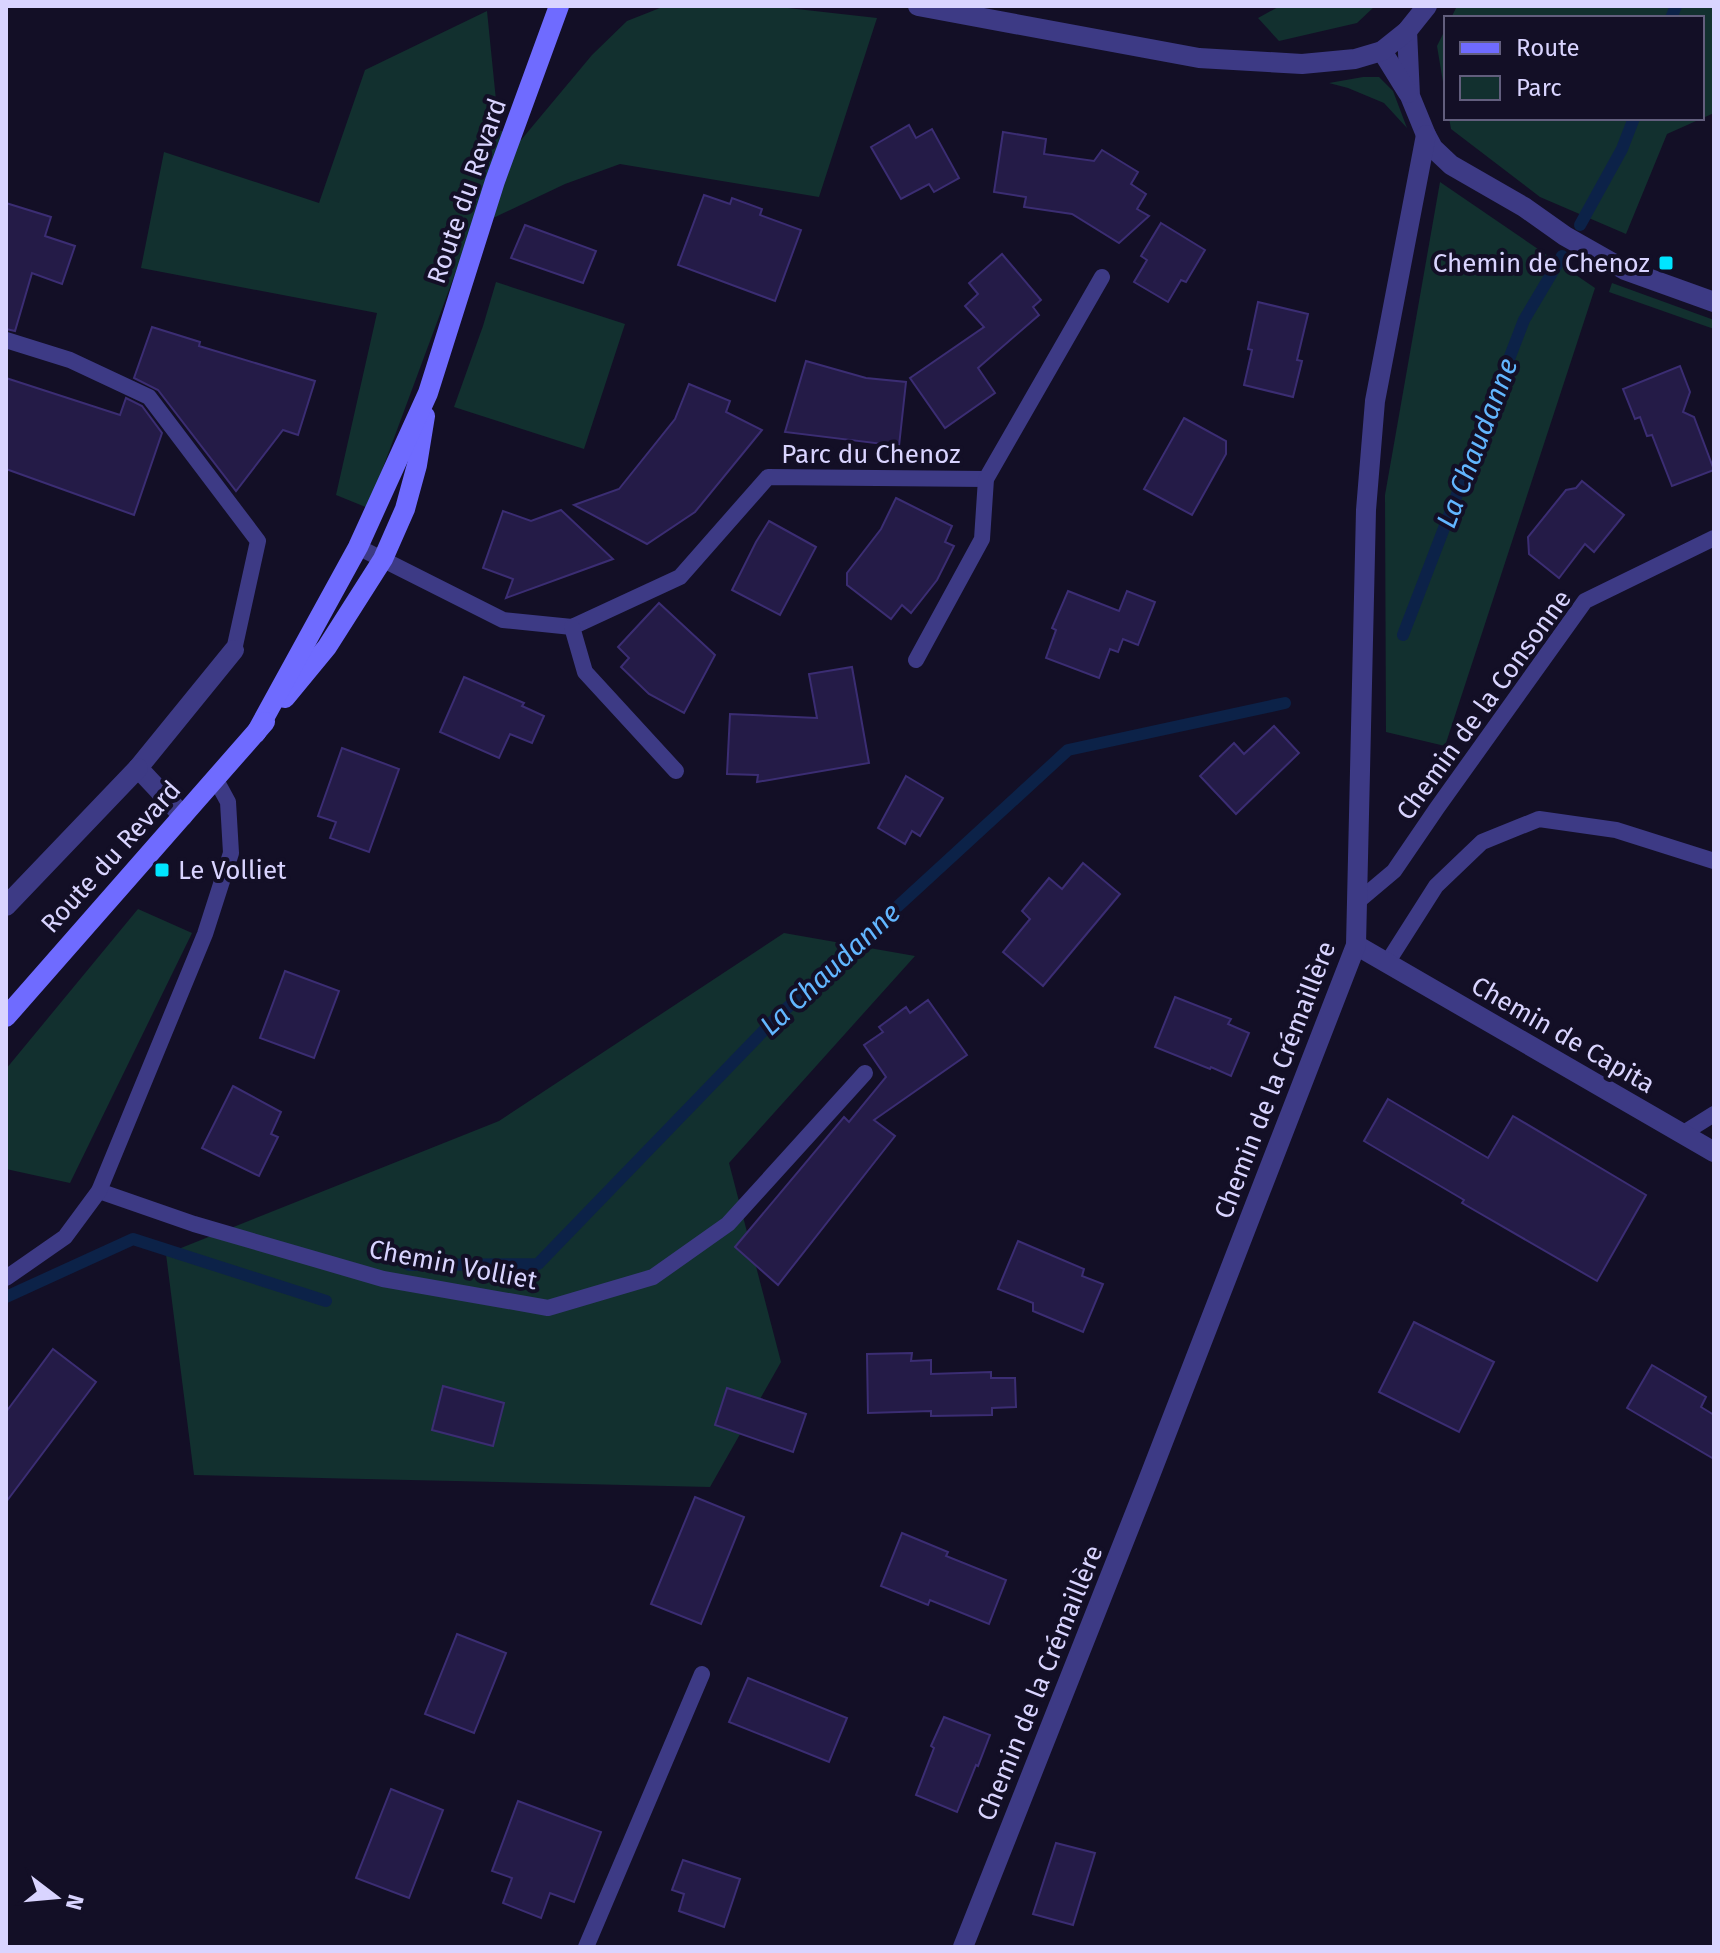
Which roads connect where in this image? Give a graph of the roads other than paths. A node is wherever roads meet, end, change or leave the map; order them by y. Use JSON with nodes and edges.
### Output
{"nodes":[{"id":1,"x":559,"y":6,"type":"edge"},
{"id":2,"x":918,"y":6,"type":"edge"},
{"id":3,"x":1427,"y":6,"type":"edge"},
{"id":4,"x":1407,"y":31,"type":"junction"},
{"id":5,"x":1382,"y":51,"type":"junction"},
{"id":6,"x":1410,"y":96,"type":"junction"},
{"id":7,"x":1430,"y":142,"type":"junction"},
{"id":8,"x":1102,"y":277,"type":"dead end"},
{"id":9,"x":1714,"y":302,"type":"edge"},
{"id":10,"x":6,"y":340,"type":"edge"},
{"id":11,"x":428,"y":393,"type":"junction"},
{"id":12,"x":986,"y":479,"type":"junction"},
{"id":13,"x":1714,"y":538,"type":"edge"},
{"id":14,"x":358,"y":547,"type":"junction"},
{"id":15,"x":383,"y":559,"type":"junction"},
{"id":16,"x":572,"y":627,"type":"junction"},
{"id":17,"x":234,"y":650,"type":"joint"},
{"id":18,"x":916,"y":660,"type":"dead end"},
{"id":19,"x":256,"y":733,"type":"junction"},
{"id":20,"x":138,"y":768,"type":"junction"},
{"id":21,"x":676,"y":771,"type":"dead end"},
{"id":22,"x":215,"y":778,"type":"junction"},
{"id":23,"x":183,"y":816,"type":"junction"},
{"id":24,"x":1714,"y":861,"type":"edge"},
{"id":25,"x":1356,"y":903,"type":"junction"},
{"id":26,"x":6,"y":906,"type":"edge"},
{"id":27,"x":1356,"y":945,"type":"junction"},
{"id":28,"x":1387,"y":963,"type":"junction"},
{"id":29,"x":6,"y":1017,"type":"edge"},
{"id":30,"x":865,"y":1073,"type":"dead end"},
{"id":31,"x":1714,"y":1114,"type":"edge"},
{"id":32,"x":1682,"y":1134,"type":"junction"},
{"id":33,"x":1714,"y":1152,"type":"edge"},
{"id":34,"x":99,"y":1191,"type":"junction"},
{"id":35,"x":6,"y":1278,"type":"edge"},
{"id":36,"x":702,"y":1674,"type":"dead end"},
{"id":37,"x":586,"y":1947,"type":"edge"},
{"id":38,"x":963,"y":1947,"type":"edge"}],
"edges":[{"from":1,"to":11,"type":"main road","name":"Route du Revard"},
{"from":2,"to":5,"type":"street"},
{"from":3,"to":4,"type":"street"},
{"from":4,"to":5,"type":"street"},
{"from":4,"to":6,"type":"street"},
{"from":5,"to":6,"type":"street"},
{"from":6,"to":7,"type":"street"},
{"from":7,"to":9,"type":"street"},
{"from":7,"to":25,"type":"street","name":"Chemin de la Crémaillère"},
{"from":8,"to":12,"type":"lane","name":"Parc du Chenoz"},
{"from":10,"to":17,"type":"lane"},
{"from":11,"to":14,"type":"main road","name":"Route du Revard"},
{"from":11,"to":15,"type":"main road","name":"Route du Revard"},
{"from":12,"to":16,"type":"lane","name":"Parc du Chenoz"},
{"from":12,"to":18,"type":"lane","name":"Parc du Chenoz"},
{"from":13,"to":25,"type":"lane","name":"Chemin de la Consonne"},
{"from":14,"to":15,"type":"lane"},
{"from":14,"to":19,"type":"main road","name":"Route du Revard"},
{"from":15,"to":16,"type":"lane"},
{"from":15,"to":19,"type":"main road","name":"Route du Revard"},
{"from":16,"to":21,"type":"lane"},
{"from":17,"to":20,"type":"street"},
{"from":19,"to":22,"type":"main road","name":"Route du Revard"},
{"from":20,"to":23,"type":"street"},
{"from":20,"to":26,"type":"street"},
{"from":22,"to":23,"type":"main road","name":"Route du Revard"},
{"from":22,"to":34,"type":"lane"},
{"from":23,"to":29,"type":"main road","name":"Route du Revard"},
{"from":24,"to":28,"type":"lane"},
{"from":25,"to":27,"type":"street","name":"Chemin de la Crémaillère"},
{"from":27,"to":28,"type":"street","name":"Chemin de Capita"},
{"from":27,"to":38,"type":"street","name":"Chemin de la Crémaillère"},
{"from":28,"to":32,"type":"street","name":"Chemin de Capita"},
{"from":30,"to":34,"type":"lane","name":"Chemin Volliet"},
{"from":31,"to":32,"type":"lane"},
{"from":32,"to":33,"type":"street","name":"Chemin de Capita"},
{"from":34,"to":35,"type":"lane"},
{"from":36,"to":37,"type":"lane"}]}
